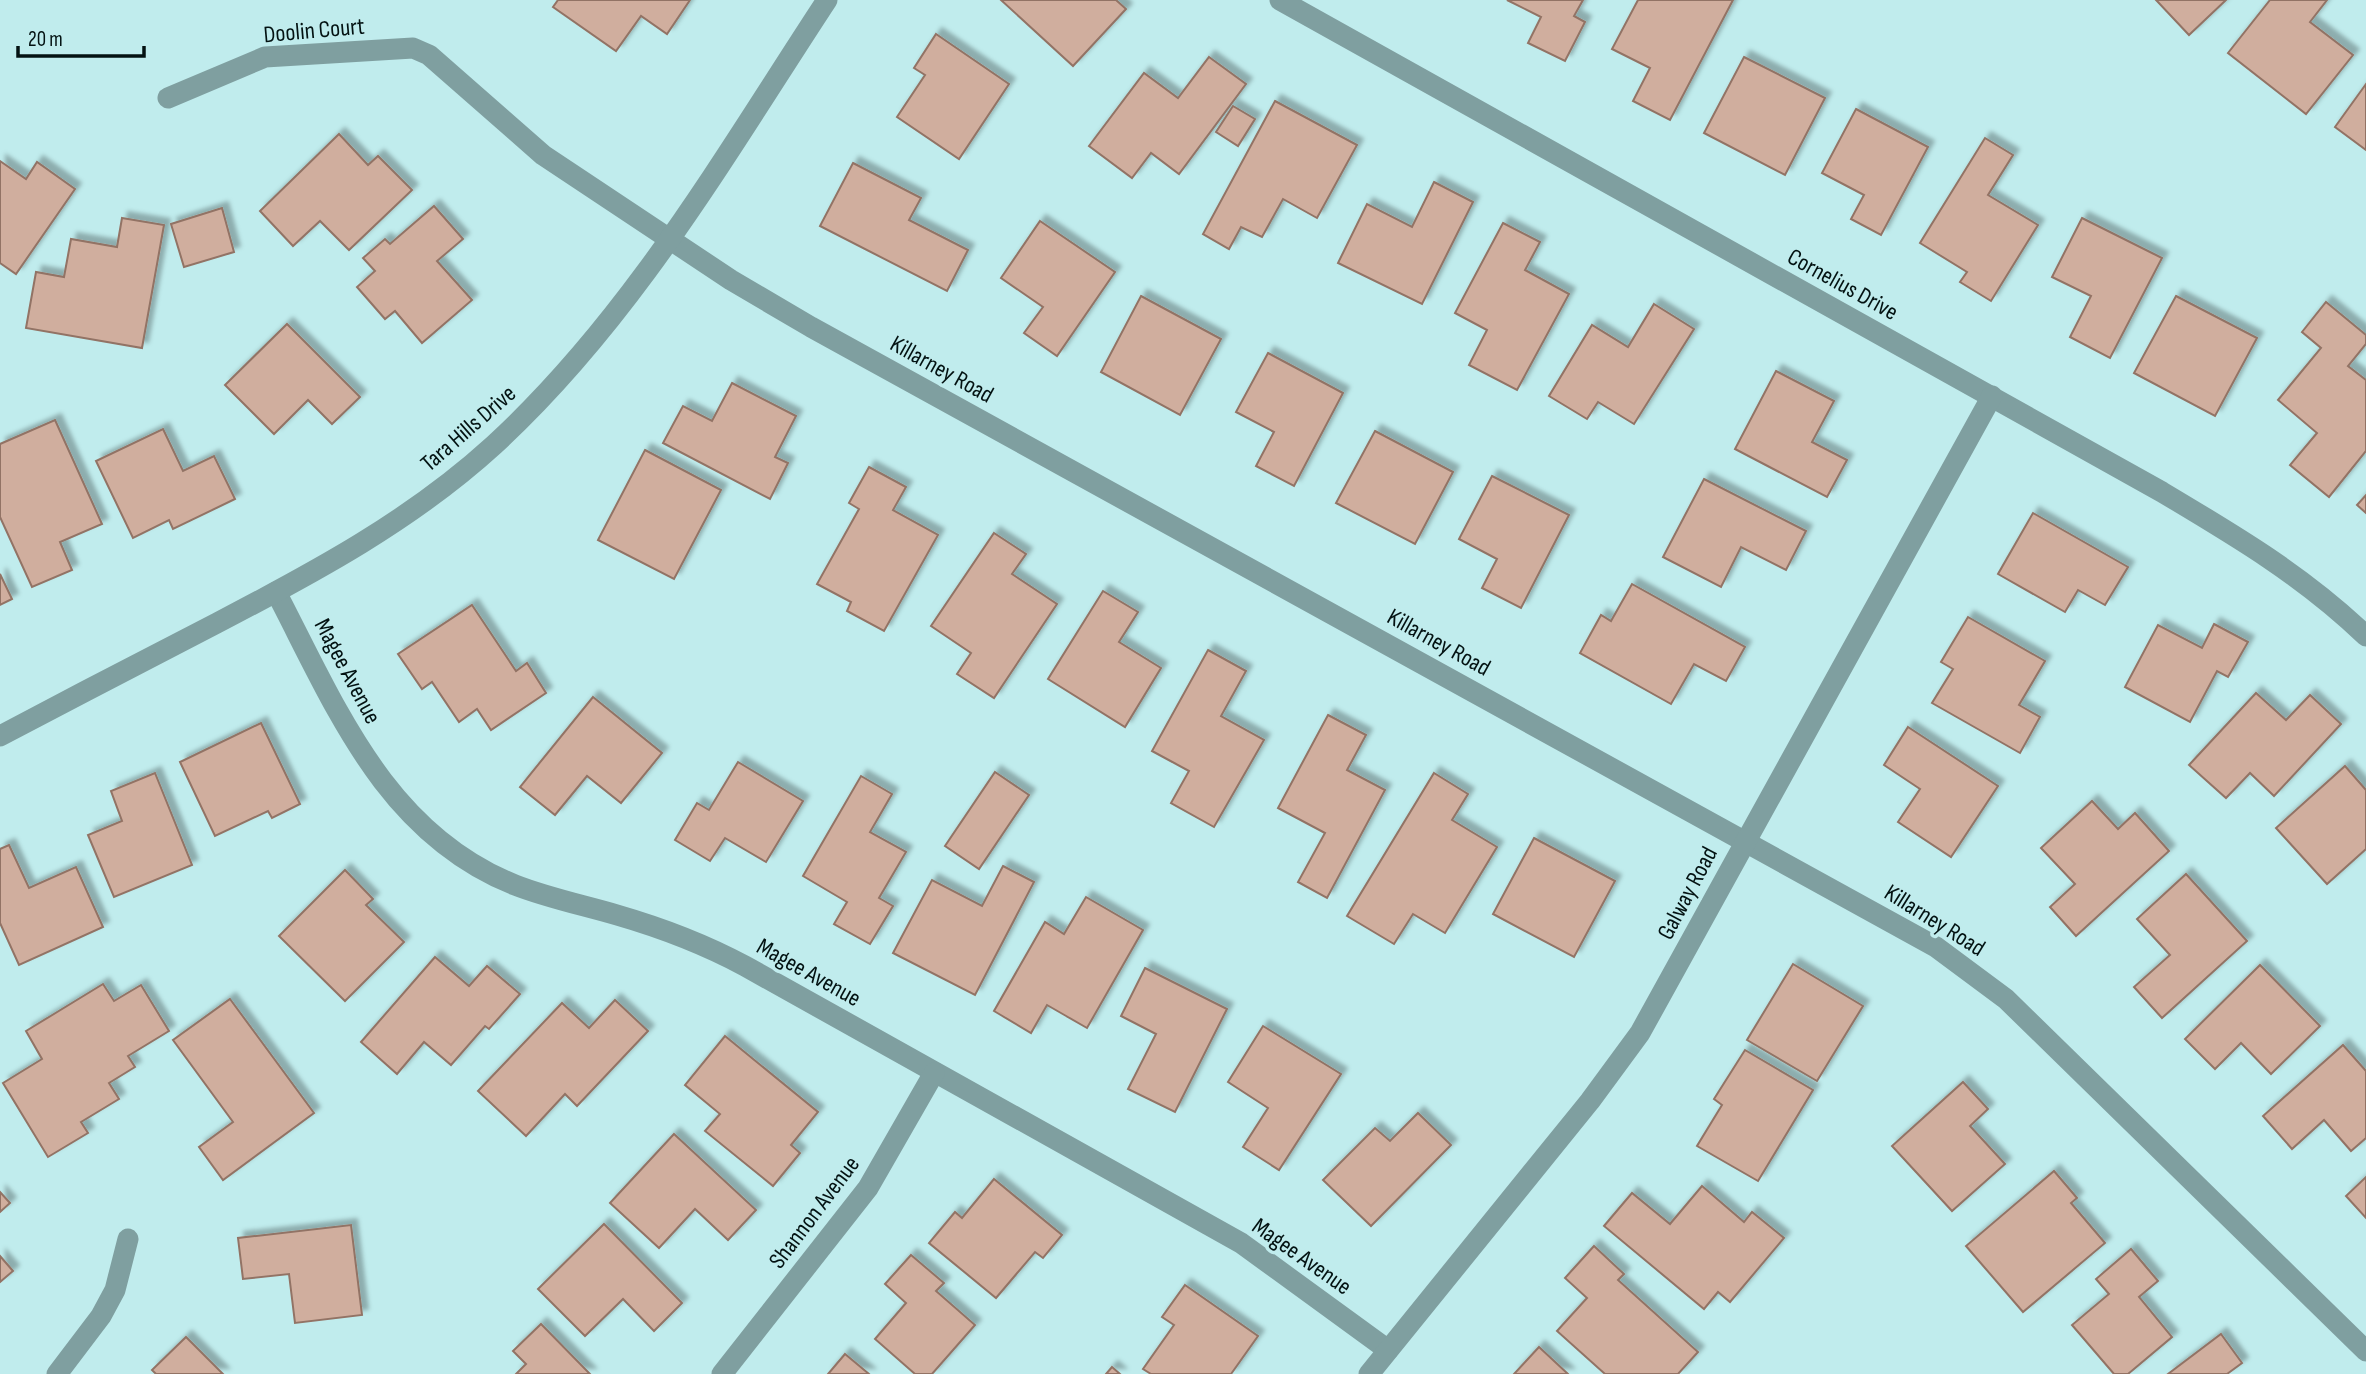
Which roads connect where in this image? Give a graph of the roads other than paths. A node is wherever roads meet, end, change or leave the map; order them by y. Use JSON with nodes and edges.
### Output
{"nodes":[{"id":1,"x":827,"y":0,"type":"edge"},
{"id":2,"x":1280,"y":0,"type":"edge"},
{"id":3,"x":429,"y":55,"type":"joint"},
{"id":4,"x":168,"y":98,"type":"dead end"},
{"id":5,"x":670,"y":240,"type":"junction"},
{"id":6,"x":1992,"y":396,"type":"junction"},
{"id":7,"x":276,"y":592,"type":"junction"},
{"id":8,"x":2366,"y":636,"type":"edge"},
{"id":9,"x":0,"y":736,"type":"edge"},
{"id":10,"x":1745,"y":840,"type":"junction"},
{"id":11,"x":934,"y":1073,"type":"junction"},
{"id":12,"x":128,"y":1239,"type":"dead end"},
{"id":13,"x":1388,"y":1350,"type":"junction"},
{"id":14,"x":2366,"y":1351,"type":"edge"},
{"id":15,"x":57,"y":1374,"type":"edge"},
{"id":16,"x":722,"y":1374,"type":"edge"},
{"id":17,"x":1369,"y":1374,"type":"edge"}],
"edges":[{"from":1,"to":5,"type":"street","name":"Tara Hills Drive"},
{"from":2,"to":6,"type":"street","name":"Cornelius Drive"},
{"from":3,"to":4,"type":"street","name":"Doolin Court"},
{"from":3,"to":5,"type":"street","name":"Killarney Road"},
{"from":5,"to":7,"type":"street","name":"Tara Hills Drive"},
{"from":5,"to":10,"type":"street","name":"Killarney Road"},
{"from":6,"to":8,"type":"street","name":"Cornelius Drive"},
{"from":6,"to":10,"type":"street","name":"Galway Road"},
{"from":7,"to":9,"type":"street","name":"Tara Hills Drive"},
{"from":7,"to":11,"type":"street","name":"Magee Avenue"},
{"from":10,"to":13,"type":"street","name":"Galway Road"},
{"from":10,"to":14,"type":"street","name":"Killarney Road"},
{"from":11,"to":13,"type":"street","name":"Magee Avenue"},
{"from":11,"to":16,"type":"street","name":"Shannon Avenue"},
{"from":12,"to":15,"type":"street"},
{"from":13,"to":17,"type":"street","name":"Galway Road"}]}
